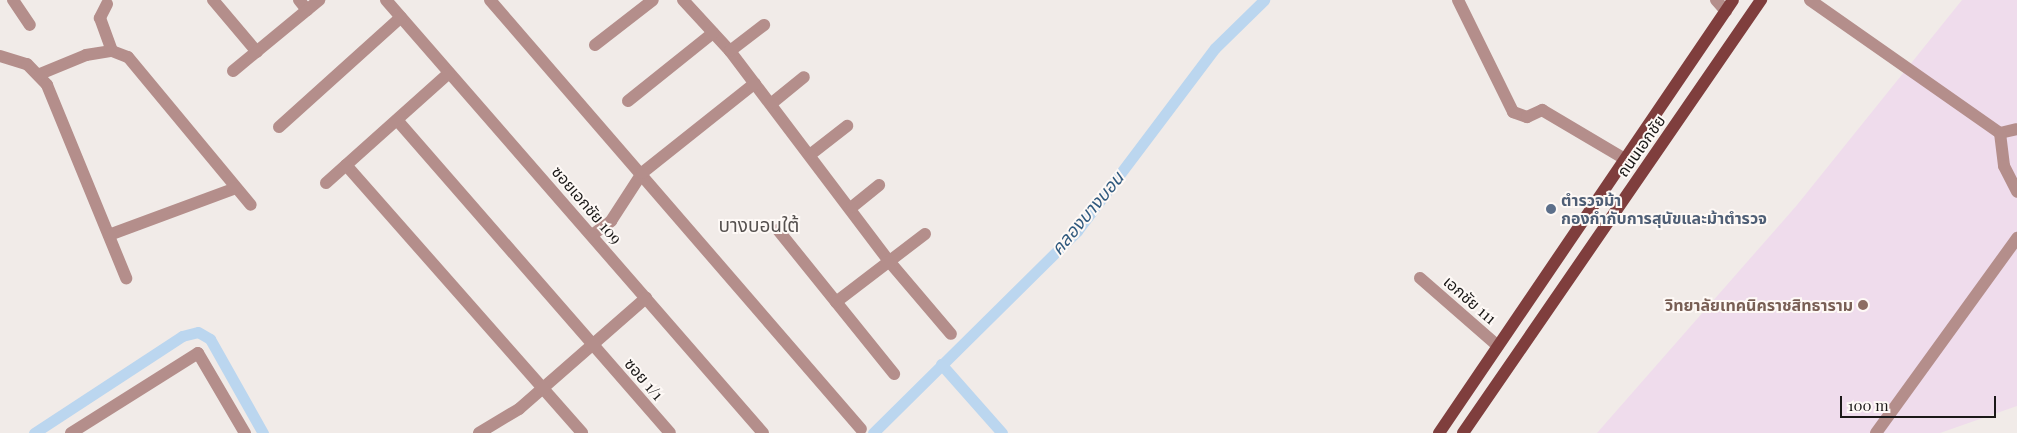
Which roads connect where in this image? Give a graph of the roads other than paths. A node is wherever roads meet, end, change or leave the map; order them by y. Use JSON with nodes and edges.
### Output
{"nodes":[{"id":1,"x":13,"y":0,"type":"edge"},
{"id":2,"x":213,"y":0,"type":"edge"},
{"id":3,"x":319,"y":0,"type":"edge"},
{"id":4,"x":386,"y":0,"type":"edge"},
{"id":5,"x":490,"y":0,"type":"edge"},
{"id":6,"x":653,"y":0,"type":"edge"},
{"id":7,"x":1458,"y":0,"type":"edge"},
{"id":8,"x":1716,"y":0,"type":"edge"},
{"id":9,"x":1761,"y":0,"type":"edge"},
{"id":10,"x":1810,"y":0,"type":"edge"},
{"id":11,"x":689,"y":1,"type":"edge"},
{"id":12,"x":107,"y":4,"type":"dead end"},
{"id":13,"x":303,"y":5,"type":"edge"},
{"id":14,"x":1729,"y":5,"type":"edge"},
{"id":15,"x":401,"y":17,"type":"junction"},
{"id":16,"x":30,"y":25,"type":"dead end"},
{"id":17,"x":764,"y":25,"type":"dead end"},
{"id":18,"x":713,"y":33,"type":"junction"},
{"id":19,"x":595,"y":45,"type":"dead end"},
{"id":20,"x":730,"y":50,"type":"junction"},
{"id":21,"x":112,"y":51,"type":"junction"},
{"id":22,"x":257,"y":52,"type":"junction"},
{"id":23,"x":0,"y":56,"type":"edge"},
{"id":24,"x":233,"y":71,"type":"dead end"},
{"id":25,"x":449,"y":73,"type":"junction"},
{"id":26,"x":40,"y":74,"type":"junction"},
{"id":27,"x":804,"y":76,"type":"dead end"},
{"id":28,"x":756,"y":82,"type":"junction"},
{"id":29,"x":628,"y":101,"type":"dead end"},
{"id":30,"x":772,"y":103,"type":"junction"},
{"id":31,"x":397,"y":120,"type":"junction"},
{"id":32,"x":847,"y":126,"type":"dead end"},
{"id":33,"x":279,"y":127,"type":"dead end"},
{"id":34,"x":2017,"y":129,"type":"edge"},
{"id":35,"x":2000,"y":133,"type":"junction"},
{"id":36,"x":811,"y":154,"type":"junction"},
{"id":37,"x":1625,"y":158,"type":"junction"},
{"id":38,"x":346,"y":165,"type":"junction"},
{"id":39,"x":642,"y":173,"type":"junction"},
{"id":40,"x":326,"y":183,"type":"dead end"},
{"id":41,"x":879,"y":185,"type":"dead end"},
{"id":42,"x":236,"y":188,"type":"junction"},
{"id":43,"x":2017,"y":192,"type":"edge"},
{"id":44,"x":251,"y":205,"type":"dead end"},
{"id":45,"x":852,"y":207,"type":"junction"},
{"id":46,"x":778,"y":230,"type":"dead end"},
{"id":47,"x":924,"y":234,"type":"dead end"},
{"id":48,"x":109,"y":235,"type":"junction"},
{"id":49,"x":592,"y":235,"type":"junction"},
{"id":50,"x":2017,"y":238,"type":"edge"},
{"id":51,"x":888,"y":260,"type":"junction"},
{"id":52,"x":126,"y":278,"type":"dead end"},
{"id":53,"x":1420,"y":278,"type":"dead end"},
{"id":54,"x":646,"y":298,"type":"junction"},
{"id":55,"x":836,"y":302,"type":"junction"},
{"id":56,"x":951,"y":334,"type":"dead end"},
{"id":57,"x":593,"y":346,"type":"junction"},
{"id":58,"x":1498,"y":346,"type":"junction"},
{"id":59,"x":894,"y":374,"type":"dead end"},
{"id":60,"x":544,"y":388,"type":"junction"},
{"id":61,"x":861,"y":429,"type":"dead end"},
{"id":62,"x":244,"y":432,"type":"edge"},
{"id":63,"x":484,"y":432,"type":"edge"},
{"id":64,"x":71,"y":433,"type":"edge"},
{"id":65,"x":582,"y":433,"type":"edge"},
{"id":66,"x":670,"y":433,"type":"edge"},
{"id":67,"x":763,"y":433,"type":"edge"},
{"id":68,"x":1439,"y":433,"type":"edge"},
{"id":69,"x":1463,"y":433,"type":"edge"},
{"id":70,"x":1876,"y":433,"type":"edge"}],
"edges":[{"from":1,"to":16,"type":"street"},
{"from":2,"to":22,"type":"street"},
{"from":3,"to":13,"type":"street"},
{"from":4,"to":15,"type":"street","name":"ซอยเอกชัย 109"},
{"from":5,"to":39,"type":"street"},
{"from":6,"to":19,"type":"street"},
{"from":7,"to":37,"type":"street"},
{"from":8,"to":14,"type":"street"},
{"from":9,"to":69,"type":"main road","name":"ถนนเอกชัย"},
{"from":10,"to":35,"type":"street"},
{"from":11,"to":18,"type":"street"},
{"from":12,"to":21,"type":"street"},
{"from":13,"to":22,"type":"street"},
{"from":14,"to":37,"type":"main road","name":"ถนนเอกชัย"},
{"from":15,"to":25,"type":"street","name":"ซอยเอกชัย 109"},
{"from":15,"to":33,"type":"street"},
{"from":17,"to":20,"type":"street"},
{"from":18,"to":20,"type":"street"},
{"from":18,"to":29,"type":"street"},
{"from":20,"to":28,"type":"street"},
{"from":21,"to":26,"type":"street"},
{"from":21,"to":42,"type":"street"},
{"from":22,"to":24,"type":"street"},
{"from":23,"to":26,"type":"street"},
{"from":25,"to":31,"type":"street"},
{"from":25,"to":49,"type":"street","name":"ซอยเอกชัย 109"},
{"from":26,"to":48,"type":"street"},
{"from":27,"to":30,"type":"street"},
{"from":28,"to":30,"type":"street"},
{"from":28,"to":39,"type":"street"},
{"from":30,"to":36,"type":"street"},
{"from":31,"to":38,"type":"street"},
{"from":31,"to":57,"type":"street","name":"ซอย 1/1"},
{"from":32,"to":36,"type":"street"},
{"from":34,"to":35,"type":"street"},
{"from":35,"to":43,"type":"street"},
{"from":36,"to":45,"type":"street"},
{"from":37,"to":58,"type":"main road","name":"ถนนเอกชัย"},
{"from":38,"to":40,"type":"street"},
{"from":38,"to":60,"type":"street"},
{"from":39,"to":49,"type":"street"},
{"from":39,"to":61,"type":"street"},
{"from":41,"to":45,"type":"street"},
{"from":42,"to":44,"type":"street"},
{"from":42,"to":48,"type":"street"},
{"from":45,"to":51,"type":"street"},
{"from":46,"to":55,"type":"street"},
{"from":47,"to":51,"type":"street"},
{"from":48,"to":52,"type":"street"},
{"from":49,"to":54,"type":"street","name":"ซอยเอกชัย 109"},
{"from":50,"to":70,"type":"street"},
{"from":51,"to":55,"type":"street"},
{"from":51,"to":56,"type":"street"},
{"from":53,"to":58,"type":"street","name":"เอกชัย 111"},
{"from":54,"to":57,"type":"street"},
{"from":54,"to":67,"type":"street","name":"ซอยเอกชัย 109"},
{"from":55,"to":59,"type":"street"},
{"from":57,"to":60,"type":"street"},
{"from":57,"to":66,"type":"street","name":"ซอย 1/1"},
{"from":58,"to":68,"type":"main road","name":"ถนนเอกชัย"},
{"from":60,"to":63,"type":"street"},
{"from":60,"to":65,"type":"street"},
{"from":62,"to":64,"type":"street"}]}
